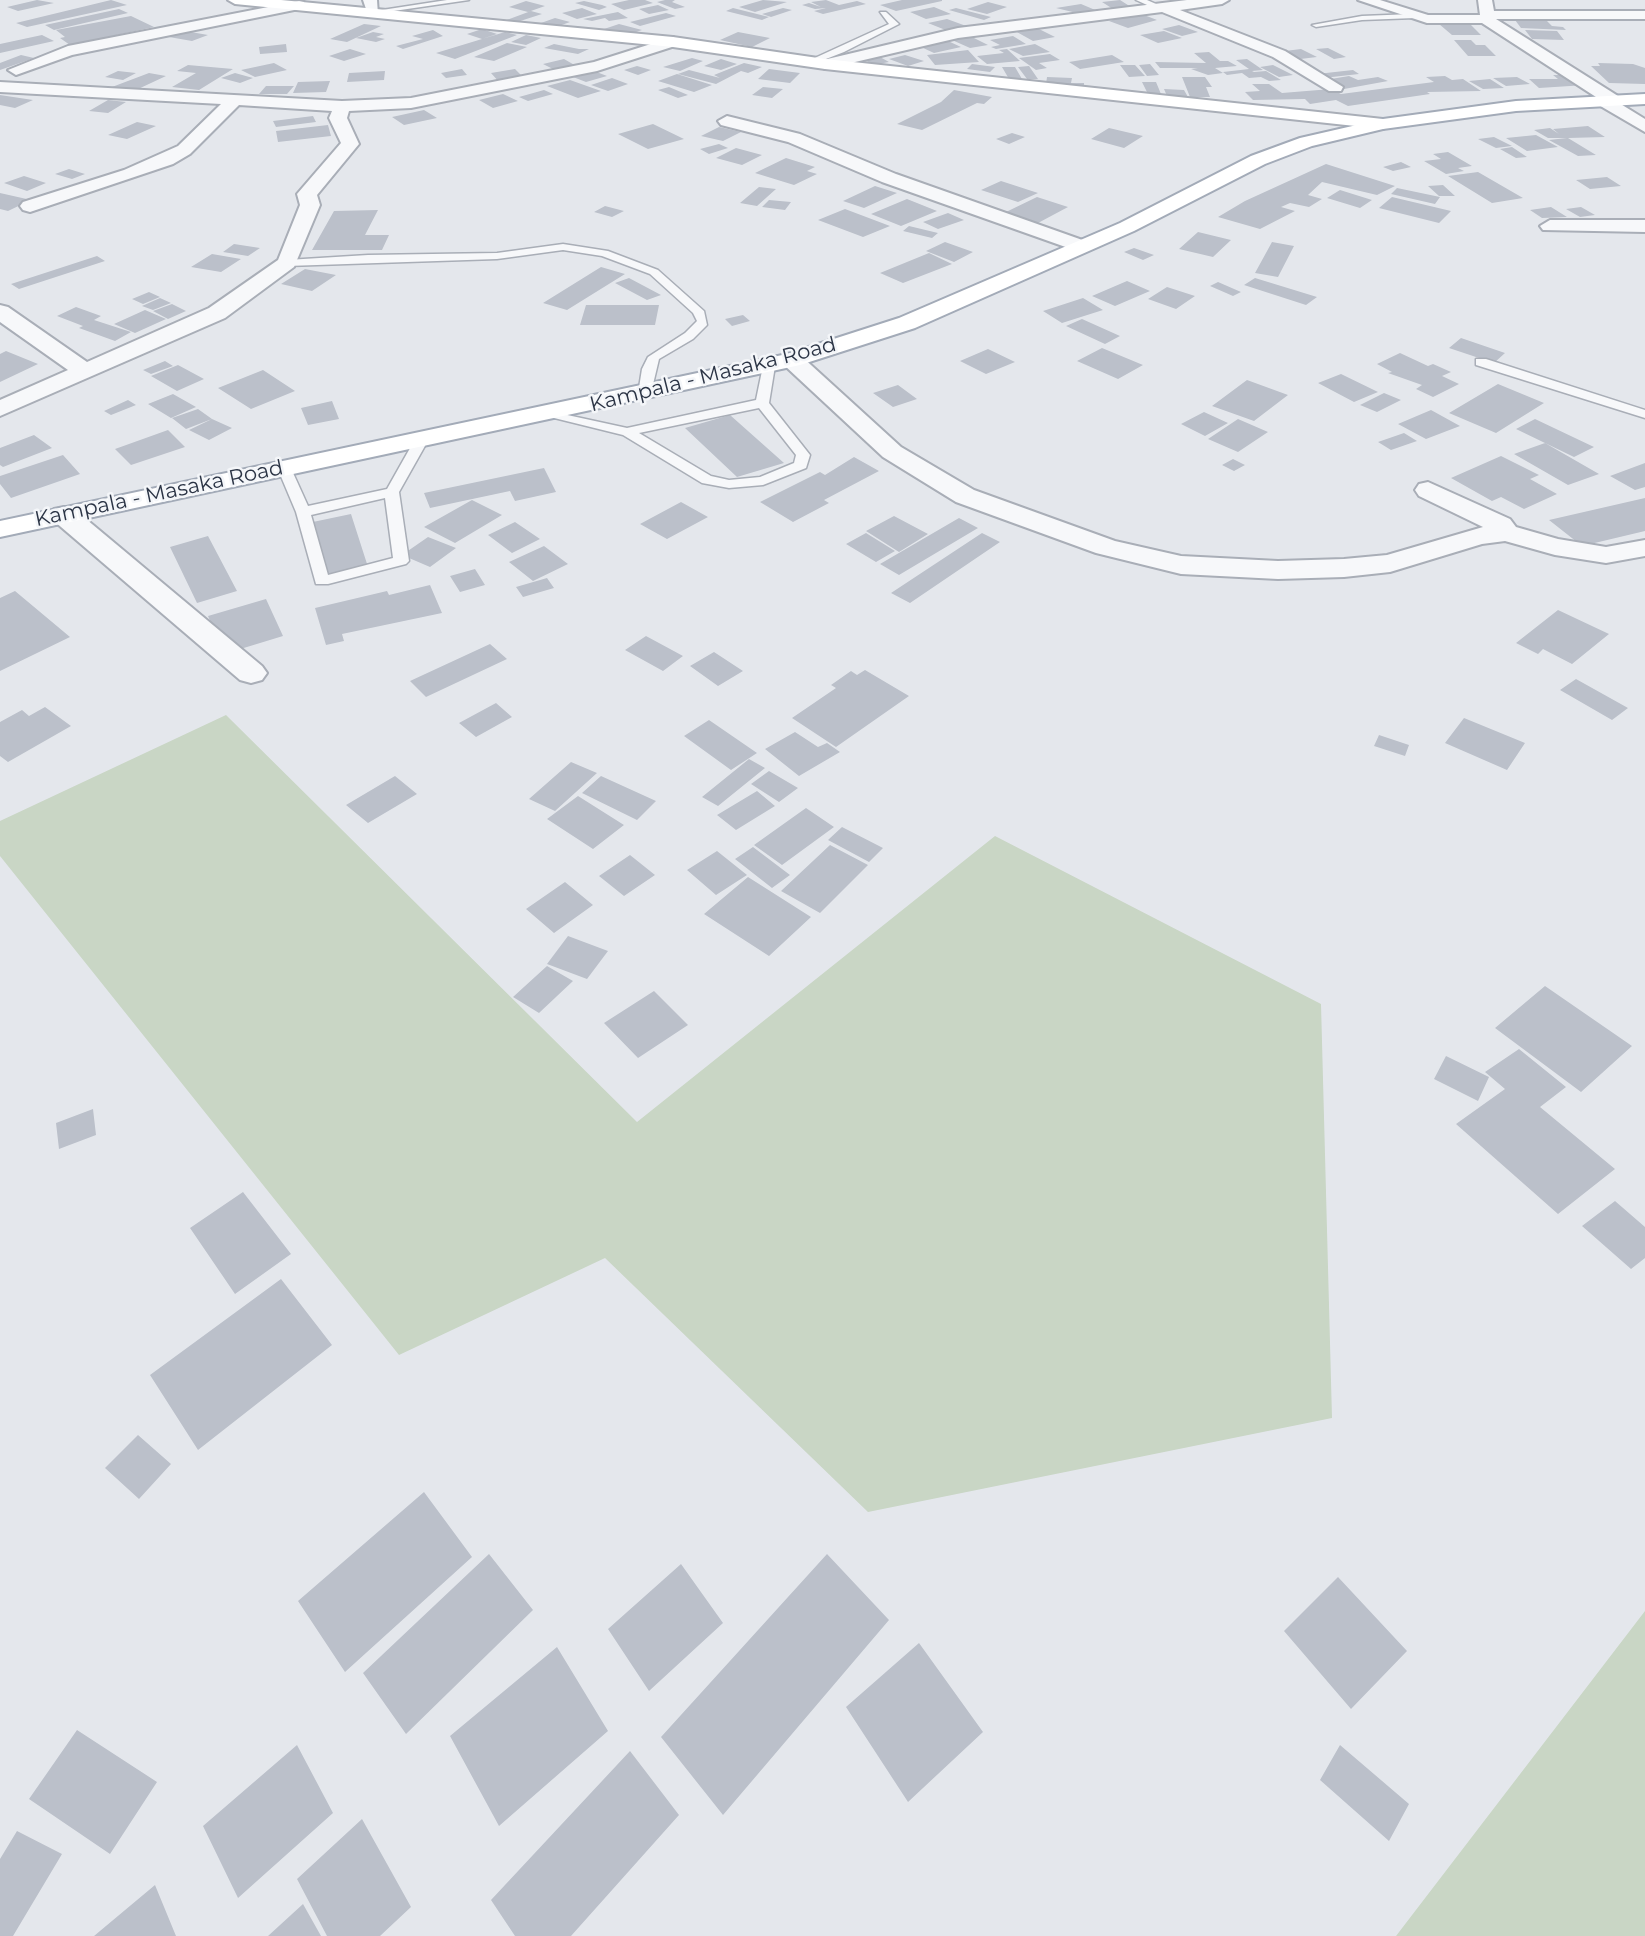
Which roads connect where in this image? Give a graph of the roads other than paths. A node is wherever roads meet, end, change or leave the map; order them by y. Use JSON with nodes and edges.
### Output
{"nodes":[{"id":1,"x":235,"y":0,"type":"edge"},
{"id":2,"x":466,"y":0,"type":"edge"},
{"id":3,"x":1140,"y":0,"type":"edge"},
{"id":4,"x":1222,"y":0,"type":"edge"},
{"id":5,"x":1365,"y":0,"type":"edge"},
{"id":6,"x":299,"y":5,"type":"junction"},
{"id":7,"x":371,"y":6,"type":"edge"},
{"id":8,"x":1032,"y":6,"type":"dead end"},
{"id":9,"x":1159,"y":7,"type":"junction"},
{"id":10,"x":1486,"y":11,"type":"edge"},
{"id":11,"x":884,"y":14,"type":"dead end"},
{"id":12,"x":1645,"y":15,"type":"edge"},
{"id":13,"x":1412,"y":16,"type":"junction"},
{"id":14,"x":1074,"y":18,"type":"junction"},
{"id":15,"x":1316,"y":25,"type":"dead end"},
{"id":16,"x":673,"y":43,"type":"junction"},
{"id":17,"x":817,"y":63,"type":"junction"},
{"id":18,"x":16,"y":70,"type":"dead end"},
{"id":19,"x":0,"y":87,"type":"edge"},
{"id":20,"x":1335,"y":87,"type":"dead end"},
{"id":21,"x":65,"y":90,"type":"junction"},
{"id":22,"x":1645,"y":99,"type":"edge"},
{"id":23,"x":235,"y":100,"type":"junction"},
{"id":24,"x":1607,"y":100,"type":"junction"},
{"id":25,"x":26,"y":105,"type":"dead end"},
{"id":26,"x":342,"y":106,"type":"junction"},
{"id":27,"x":727,"y":121,"type":"dead end"},
{"id":28,"x":1383,"y":124,"type":"junction"},
{"id":29,"x":1645,"y":127,"type":"edge"},
{"id":30,"x":30,"y":206,"type":"dead end"},
{"id":31,"x":1550,"y":226,"type":"dead end"},
{"id":32,"x":1645,"y":226,"type":"edge"},
{"id":33,"x":1081,"y":246,"type":"junction"},
{"id":34,"x":288,"y":263,"type":"junction"},
{"id":35,"x":0,"y":312,"type":"edge"},
{"id":36,"x":1481,"y":362,"type":"dead end"},
{"id":37,"x":781,"y":363,"type":"junction"},
{"id":38,"x":84,"y":371,"type":"junction"},
{"id":39,"x":645,"y":394,"type":"junction"},
{"id":40,"x":762,"y":403,"type":"junction"},
{"id":41,"x":0,"y":409,"type":"edge"},
{"id":42,"x":1645,"y":414,"type":"edge"},
{"id":43,"x":549,"y":415,"type":"junction"},
{"id":44,"x":627,"y":432,"type":"junction"},
{"id":45,"x":424,"y":437,"type":"junction"},
{"id":46,"x":284,"y":467,"type":"junction"},
{"id":47,"x":1427,"y":490,"type":"dead end"},
{"id":48,"x":392,"y":492,"type":"junction"},
{"id":49,"x":303,"y":512,"type":"junction"},
{"id":50,"x":65,"y":515,"type":"junction"},
{"id":51,"x":0,"y":529,"type":"edge"},
{"id":52,"x":1506,"y":533,"type":"junction"},
{"id":53,"x":1645,"y":548,"type":"edge"},
{"id":54,"x":251,"y":673,"type":"dead end"}],
"edges":[{"from":1,"to":6,"type":"main road"},
{"from":2,"to":7,"type":"lane"},
{"from":3,"to":9,"type":"lane"},
{"from":4,"to":9,"type":"street"},
{"from":5,"to":13,"type":"street"},
{"from":6,"to":7,"type":"main road"},
{"from":6,"to":18,"type":"street"},
{"from":7,"to":16,"type":"main road"},
{"from":8,"to":14,"type":"street"},
{"from":9,"to":14,"type":"street"},
{"from":9,"to":20,"type":"street"},
{"from":10,"to":12,"type":"street"},
{"from":10,"to":13,"type":"street"},
{"from":10,"to":24,"type":"street"},
{"from":11,"to":17,"type":"lane"},
{"from":13,"to":15,"type":"lane"},
{"from":14,"to":17,"type":"street"},
{"from":16,"to":17,"type":"main road"},
{"from":16,"to":26,"type":"street"},
{"from":17,"to":28,"type":"main road"},
{"from":19,"to":21,"type":"street"},
{"from":21,"to":23,"type":"street"},
{"from":21,"to":25,"type":"street"},
{"from":22,"to":24,"type":"main road","name":"Kampala - Masaka Road"},
{"from":23,"to":26,"type":"street"},
{"from":23,"to":30,"type":"street"},
{"from":24,"to":28,"type":"main road","name":"Kampala - Masaka Road"},
{"from":24,"to":29,"type":"street"},
{"from":26,"to":34,"type":"street"},
{"from":27,"to":33,"type":"street"},
{"from":28,"to":33,"type":"main road","name":"Kampala - Masaka Road"},
{"from":31,"to":32,"type":"street"},
{"from":33,"to":37,"type":"main road","name":"Kampala - Masaka Road"},
{"from":34,"to":38,"type":"street"},
{"from":34,"to":39,"type":"lane"},
{"from":35,"to":38,"type":"street"},
{"from":36,"to":42,"type":"lane"},
{"from":37,"to":39,"type":"main road","name":"Kampala - Masaka Road"},
{"from":37,"to":40,"type":"lane"},
{"from":37,"to":52,"type":"street"},
{"from":38,"to":41,"type":"street"},
{"from":39,"to":43,"type":"main road","name":"Kampala - Masaka Road"},
{"from":40,"to":44,"type":"lane"},
{"from":40,"to":44,"type":"lane"},
{"from":43,"to":44,"type":"lane"},
{"from":43,"to":45,"type":"main road","name":"Kampala - Masaka Road"},
{"from":45,"to":46,"type":"main road","name":"Kampala - Masaka Road"},
{"from":45,"to":48,"type":"lane"},
{"from":46,"to":49,"type":"lane"},
{"from":46,"to":50,"type":"main road","name":"Kampala - Masaka Road"},
{"from":47,"to":52,"type":"street"},
{"from":48,"to":49,"type":"lane"},
{"from":48,"to":49,"type":"lane"},
{"from":50,"to":51,"type":"main road","name":"Kampala - Masaka Road"},
{"from":50,"to":54,"type":"street"},
{"from":52,"to":53,"type":"street"}]}
